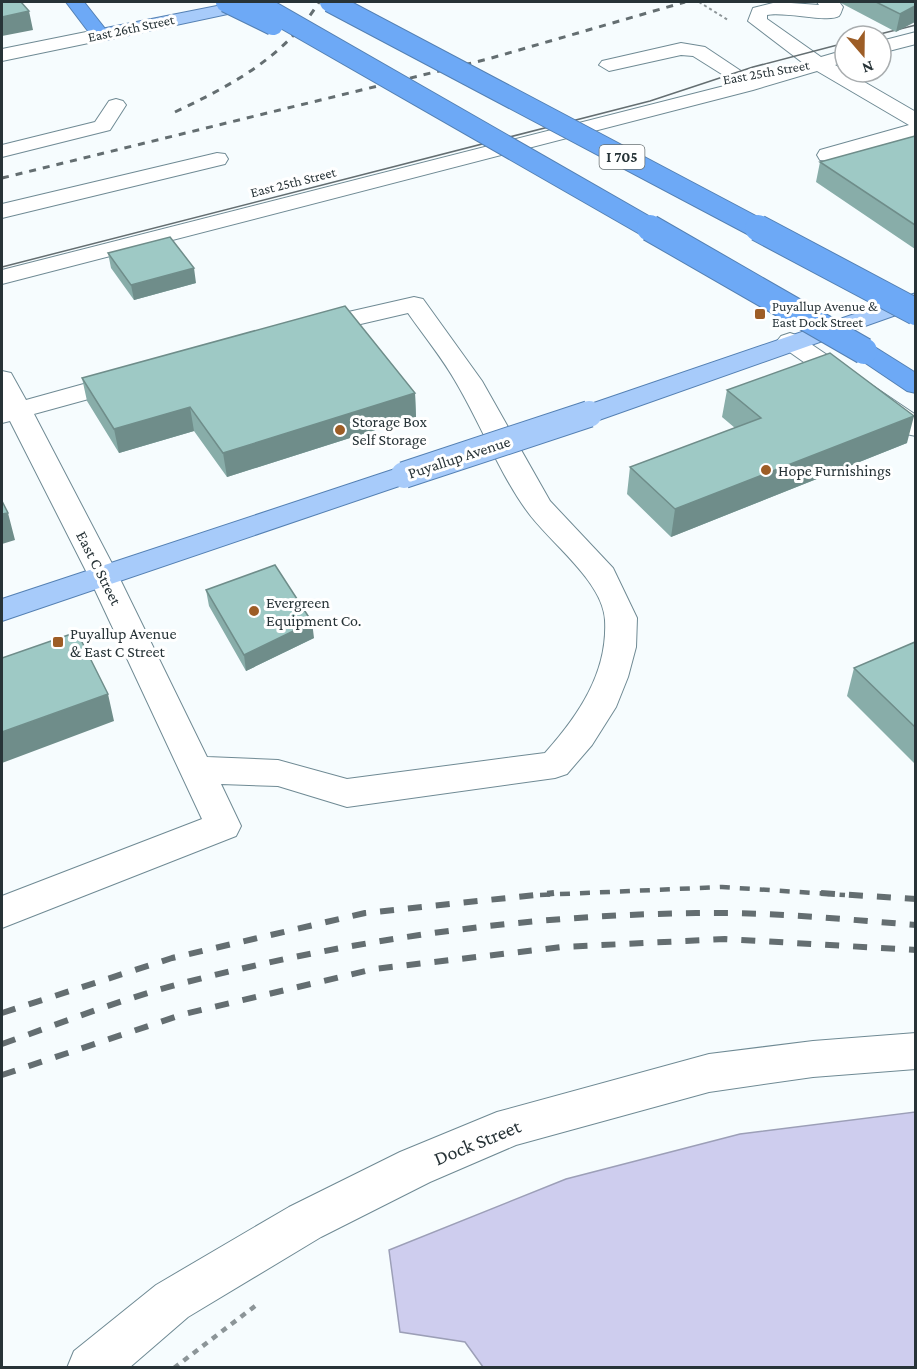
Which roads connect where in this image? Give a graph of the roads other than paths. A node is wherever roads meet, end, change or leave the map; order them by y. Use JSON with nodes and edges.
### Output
{"nodes":[{"id":1,"x":75,"y":2,"type":"edge"},
{"id":2,"x":226,"y":2,"type":"edge"},
{"id":3,"x":255,"y":2,"type":"edge"},
{"id":4,"x":261,"y":2,"type":"edge"},
{"id":5,"x":330,"y":2,"type":"edge"},
{"id":6,"x":826,"y":2,"type":"edge"},
{"id":7,"x":109,"y":33,"type":"junction"},
{"id":8,"x":915,"y":38,"type":"edge"},
{"id":9,"x":893,"y":44,"type":"edge"},
{"id":10,"x":2,"y":55,"type":"edge"},
{"id":11,"x":833,"y":59,"type":"edge"},
{"id":12,"x":817,"y":63,"type":"junction"},
{"id":13,"x":609,"y":65,"type":"dead end"},
{"id":14,"x":737,"y":77,"type":"junction"},
{"id":15,"x":424,"y":100,"type":"junction"},
{"id":16,"x":116,"y":105,"type":"dead end"},
{"id":17,"x":915,"y":121,"type":"edge"},
{"id":18,"x":915,"y":130,"type":"edge"},
{"id":19,"x":2,"y":151,"type":"edge"},
{"id":20,"x":828,"y":155,"type":"dead end"},
{"id":21,"x":217,"y":159,"type":"dead end"},
{"id":22,"x":2,"y":211,"type":"edge"},
{"id":23,"x":2,"y":256,"type":"edge"},
{"id":24,"x":2,"y":277,"type":"edge"},
{"id":25,"x":915,"y":300,"type":"edge"},
{"id":26,"x":915,"y":312,"type":"edge"},
{"id":27,"x":282,"y":335,"type":"edge"},
{"id":28,"x":790,"y":341,"type":"junction"},
{"id":29,"x":864,"y":351,"type":"junction"},
{"id":30,"x":152,"y":373,"type":"edge"},
{"id":31,"x":2,"y":379,"type":"edge"},
{"id":32,"x":915,"y":381,"type":"edge"},
{"id":33,"x":915,"y":385,"type":"edge"},
{"id":34,"x":10,"y":412,"type":"edge"},
{"id":35,"x":915,"y":428,"type":"edge"},
{"id":36,"x":104,"y":576,"type":"junction"},
{"id":37,"x":2,"y":609,"type":"edge"},
{"id":38,"x":197,"y":770,"type":"junction"},
{"id":39,"x":2,"y":912,"type":"edge"},
{"id":40,"x":915,"y":1051,"type":"edge"},
{"id":41,"x":91,"y":1368,"type":"edge"}],
"edges":[{"from":1,"to":7,"type":"highway"},
{"from":2,"to":15,"type":"highway","bridge":true},
{"from":3,"to":15,"type":"highway","bridge":true},
{"from":4,"to":7,"type":"main road","name":"East 26th Street","bridge":true},
{"from":5,"to":26,"type":"highway","number":"I 705","bridge":true},
{"from":6,"to":12,"type":"street"},
{"from":7,"to":10,"type":"street","name":"East 26th Street"},
{"from":8,"to":9,"type":"street"},
{"from":11,"to":12,"type":"street"},
{"from":12,"to":14,"type":"street","name":"East 25th Street"},
{"from":12,"to":17,"type":"street"},
{"from":12,"to":24,"type":"street","name":"East 25th Street"},
{"from":13,"to":14,"type":"street"},
{"from":14,"to":23,"type":"street","name":"East 25th Street"},
{"from":15,"to":29,"type":"highway","bridge":true},
{"from":16,"to":19,"type":"street"},
{"from":18,"to":20,"type":"street"},
{"from":21,"to":22,"type":"street"},
{"from":25,"to":28,"type":"main road","name":"Puyallup Avenue"},
{"from":27,"to":38,"type":"street"},
{"from":28,"to":35,"type":"street"},
{"from":28,"to":36,"type":"main road","name":"Puyallup Avenue","bridge":true},
{"from":29,"to":32,"type":"highway"},
{"from":29,"to":33,"type":"highway"},
{"from":30,"to":34,"type":"street"},
{"from":31,"to":34,"type":"street","name":"East C Street"},
{"from":34,"to":36,"type":"street","name":"East C Street"},
{"from":36,"to":37,"type":"main road","name":"Puyallup Avenue"},
{"from":36,"to":38,"type":"street","name":"East C Street"},
{"from":38,"to":39,"type":"street","name":"East C Street"},
{"from":40,"to":41,"type":"street","name":"Dock Street"}]}
